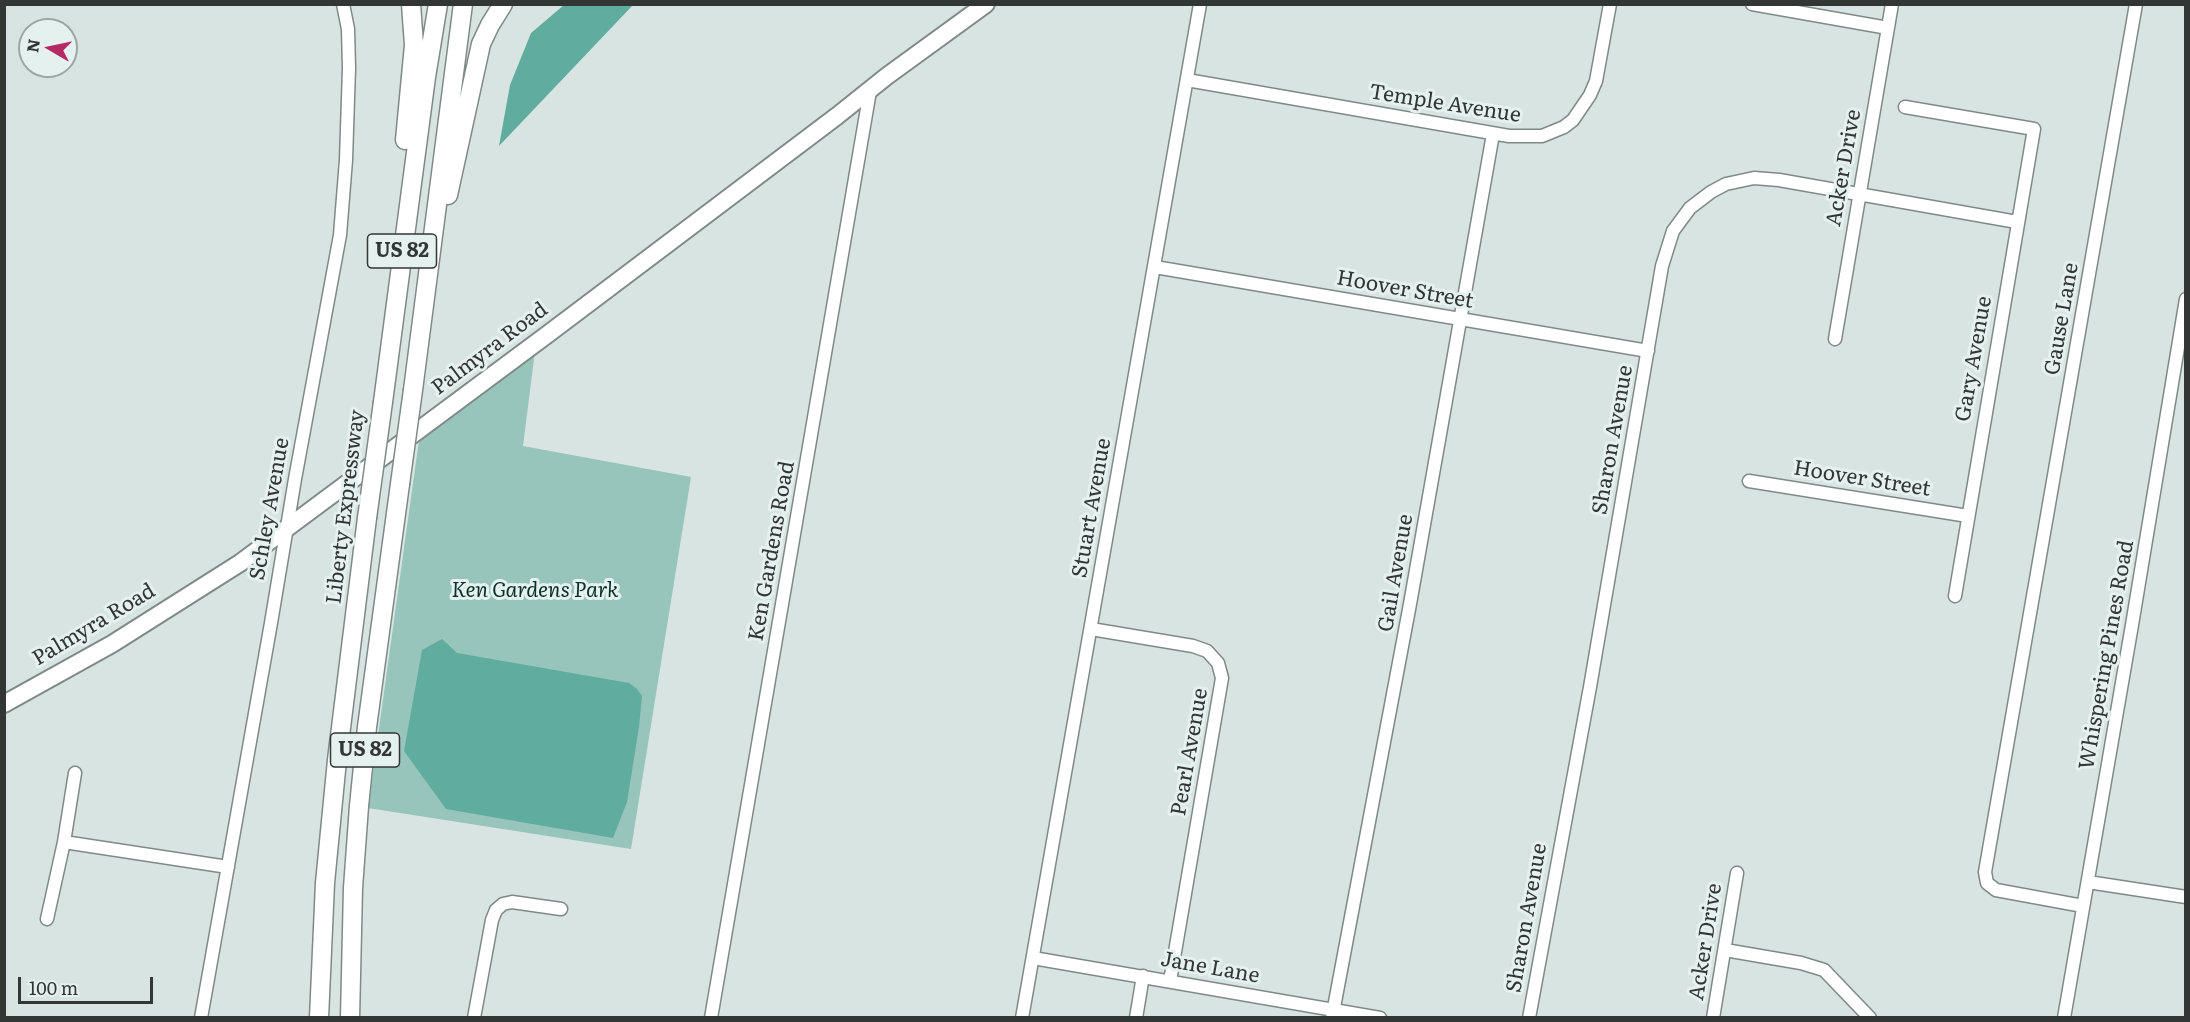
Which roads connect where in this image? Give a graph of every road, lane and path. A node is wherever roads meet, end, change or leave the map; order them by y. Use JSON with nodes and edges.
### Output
{"nodes":[{"id":1,"x":344,"y":4,"type":"edge"},
{"id":2,"x":411,"y":4,"type":"edge"},
{"id":3,"x":438,"y":4,"type":"edge"},
{"id":4,"x":463,"y":4,"type":"edge"},
{"id":5,"x":503,"y":4,"type":"edge"},
{"id":6,"x":986,"y":4,"type":"edge"},
{"id":7,"x":1200,"y":4,"type":"edge"},
{"id":8,"x":1610,"y":4,"type":"edge"},
{"id":9,"x":1752,"y":4,"type":"edge"},
{"id":10,"x":1892,"y":4,"type":"edge"},
{"id":11,"x":2136,"y":4,"type":"edge"},
{"id":12,"x":1888,"y":28,"type":"junction"},
{"id":13,"x":1187,"y":80,"type":"junction"},
{"id":14,"x":870,"y":91,"type":"junction"},
{"id":15,"x":1905,"y":107,"type":"dead end"},
{"id":16,"x":1493,"y":134,"type":"junction"},
{"id":17,"x":449,"y":160,"type":"junction"},
{"id":18,"x":408,"y":164,"type":"junction"},
{"id":19,"x":1860,"y":195,"type":"junction"},
{"id":20,"x":2017,"y":222,"type":"junction"},
{"id":21,"x":1155,"y":267,"type":"junction"},
{"id":22,"x":2186,"y":299,"type":"edge"},
{"id":23,"x":1460,"y":318,"type":"junction"},
{"id":24,"x":1834,"y":339,"type":"dead end"},
{"id":25,"x":1648,"y":351,"type":"junction"},
{"id":26,"x":2181,"y":356,"type":"edge"},
{"id":27,"x":1749,"y":481,"type":"dead end"},
{"id":28,"x":1968,"y":516,"type":"junction"},
{"id":29,"x":286,"y":528,"type":"junction"},
{"id":30,"x":1955,"y":596,"type":"dead end"},
{"id":31,"x":1091,"y":629,"type":"junction"},
{"id":32,"x":4,"y":704,"type":"edge"},
{"id":33,"x":75,"y":773,"type":"dead end"},
{"id":34,"x":64,"y":842,"type":"junction"},
{"id":35,"x":228,"y":867,"type":"junction"},
{"id":36,"x":1737,"y":873,"type":"dead end"},
{"id":37,"x":2088,"y":882,"type":"junction"},
{"id":38,"x":2186,"y":897,"type":"edge"},
{"id":39,"x":2083,"y":906,"type":"junction"},
{"id":40,"x":561,"y":909,"type":"dead end"},
{"id":41,"x":47,"y":919,"type":"dead end"},
{"id":42,"x":1725,"y":950,"type":"junction"},
{"id":43,"x":1033,"y":958,"type":"junction"},
{"id":44,"x":1143,"y":976,"type":"junction"},
{"id":45,"x":1170,"y":981,"type":"junction"},
{"id":46,"x":1333,"y":1013,"type":"edge"},
{"id":47,"x":201,"y":1017,"type":"edge"},
{"id":48,"x":319,"y":1017,"type":"edge"},
{"id":49,"x":350,"y":1017,"type":"edge"},
{"id":50,"x":474,"y":1017,"type":"edge"},
{"id":51,"x":711,"y":1017,"type":"edge"},
{"id":52,"x":1022,"y":1017,"type":"edge"},
{"id":53,"x":1136,"y":1017,"type":"edge"},
{"id":54,"x":1380,"y":1017,"type":"edge"},
{"id":55,"x":1529,"y":1017,"type":"edge"},
{"id":56,"x":1713,"y":1017,"type":"edge"},
{"id":57,"x":1870,"y":1017,"type":"edge"},
{"id":58,"x":2064,"y":1017,"type":"edge"}],
"edges":[{"from":1,"to":29,"type":"street","name":"Schley Avenue"},
{"from":2,"to":18,"type":"highway"},
{"from":3,"to":18,"type":"highway"},
{"from":4,"to":17,"type":"highway"},
{"from":5,"to":17,"type":"highway"},
{"from":6,"to":14,"type":"main road","name":"Palmyra Road"},
{"from":7,"to":13,"type":"street","name":"Stuart Avenue"},
{"from":8,"to":16,"type":"street","name":"Temple Avenue"},
{"from":9,"to":12,"type":"street"},
{"from":10,"to":12,"type":"street","name":"Acker Drive"},
{"from":11,"to":39,"type":"street","name":"Gause Lane"},
{"from":12,"to":19,"type":"street","name":"Acker Drive"},
{"from":13,"to":16,"type":"street","name":"Temple Avenue"},
{"from":13,"to":21,"type":"street","name":"Stuart Avenue"},
{"from":14,"to":29,"type":"main road","name":"Palmyra Road"},
{"from":14,"to":51,"type":"street","name":"Ken Gardens Road"},
{"from":15,"to":20,"type":"street","name":"Gary Avenue"},
{"from":16,"to":23,"type":"street","name":"Gail Avenue"},
{"from":17,"to":49,"type":"highway","number":"US 82","bridge":true},
{"from":18,"to":48,"type":"highway","name":"Liberty Expressway","number":"US 82","bridge":true},
{"from":19,"to":20,"type":"street","name":"Sharon Avenue"},
{"from":19,"to":24,"type":"street","name":"Acker Drive"},
{"from":19,"to":25,"type":"street","name":"Sharon Avenue"},
{"from":20,"to":28,"type":"street","name":"Gary Avenue"},
{"from":21,"to":23,"type":"street","name":"Hoover Street"},
{"from":21,"to":31,"type":"street","name":"Stuart Avenue"},
{"from":22,"to":26,"type":"street","name":"Whispering Pines Road"},
{"from":23,"to":25,"type":"street","name":"Hoover Street"},
{"from":23,"to":46,"type":"street","name":"Gail Avenue"},
{"from":25,"to":55,"type":"street","name":"Sharon Avenue"},
{"from":26,"to":37,"type":"street","name":"Whispering Pines Road"},
{"from":27,"to":28,"type":"street","name":"Hoover Street"},
{"from":28,"to":30,"type":"street","name":"Gary Avenue"},
{"from":29,"to":32,"type":"main road","name":"Palmyra Road"},
{"from":29,"to":35,"type":"street","name":"Schley Avenue"},
{"from":31,"to":43,"type":"street","name":"Stuart Avenue"},
{"from":31,"to":45,"type":"street","name":"Pearl Avenue"},
{"from":33,"to":34,"type":"street"},
{"from":34,"to":35,"type":"street"},
{"from":34,"to":41,"type":"street"},
{"from":35,"to":47,"type":"street","name":"Schley Avenue"},
{"from":36,"to":42,"type":"street","name":"Acker Drive"},
{"from":37,"to":38,"type":"street"},
{"from":37,"to":39,"type":"street","name":"Whispering Pines Road"},
{"from":39,"to":58,"type":"street","name":"Whispering Pines Road"},
{"from":40,"to":50,"type":"street"},
{"from":42,"to":56,"type":"street","name":"Acker Drive"},
{"from":42,"to":57,"type":"street"},
{"from":43,"to":44,"type":"street","name":"Jane Lane"},
{"from":43,"to":52,"type":"street","name":"Stuart Avenue"},
{"from":44,"to":45,"type":"street","name":"Jane Lane"},
{"from":44,"to":53,"type":"street"},
{"from":45,"to":46,"type":"street","name":"Jane Lane"},
{"from":46,"to":54,"type":"street","name":"Jane Lane"}]}
